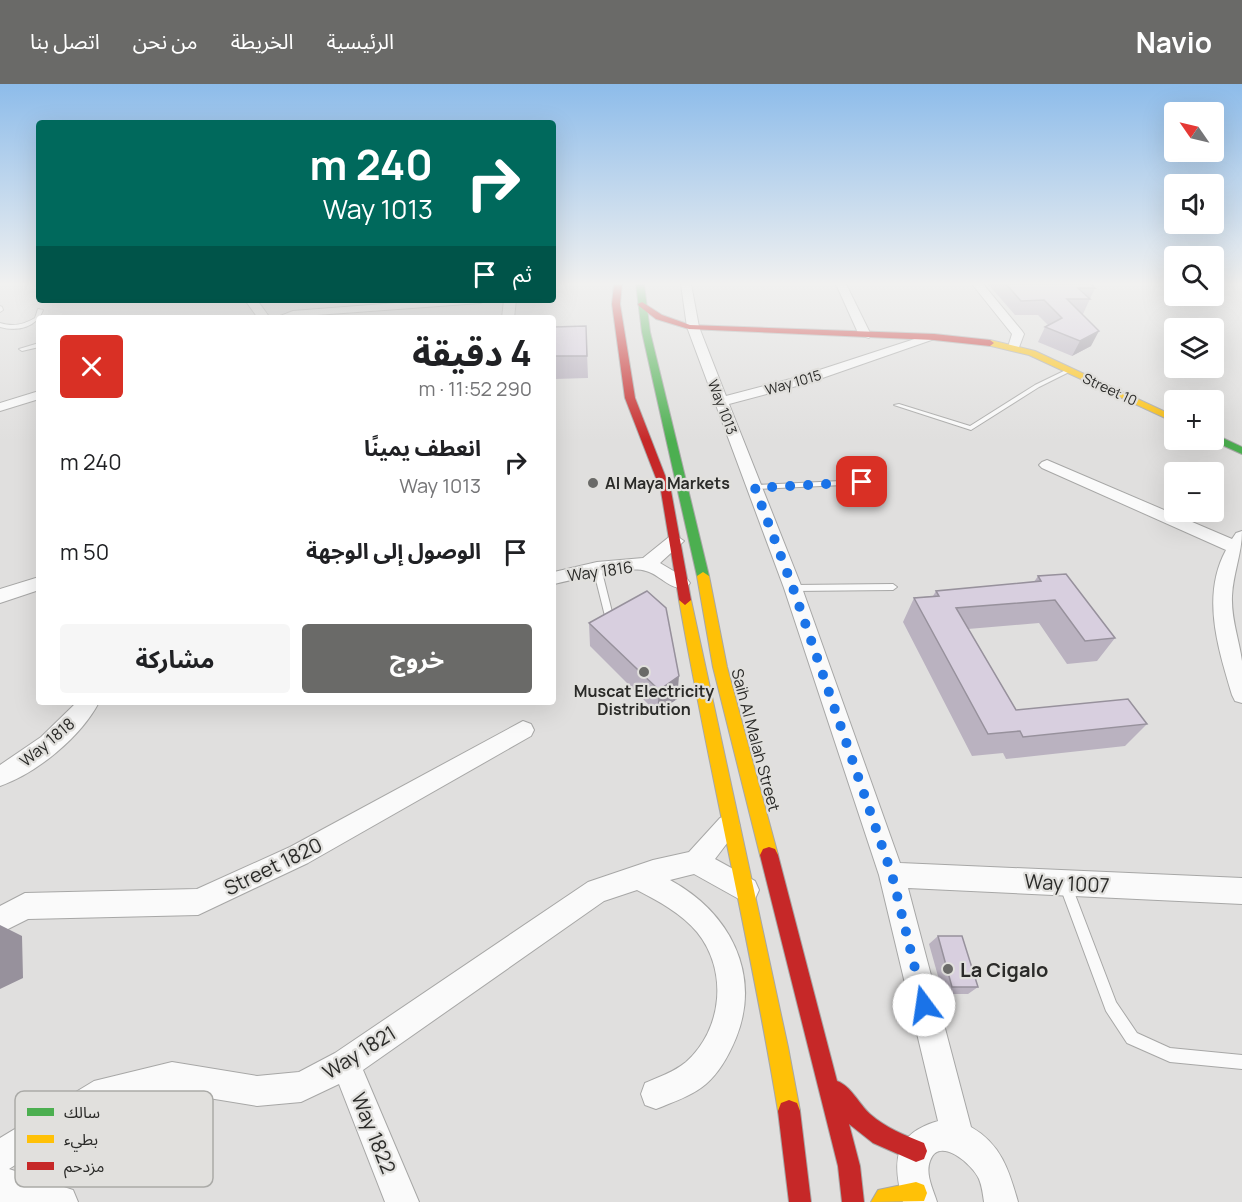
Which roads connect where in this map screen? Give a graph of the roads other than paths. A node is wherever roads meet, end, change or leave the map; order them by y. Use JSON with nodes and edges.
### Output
{"nodes":[{"id":1,"x":620,"y":336,"type":"edge"},
{"id":2,"x":647,"y":336,"type":"edge"},
{"id":3,"x":673,"y":336,"type":"edge"},
{"id":4,"x":683,"y":336,"type":"edge"},
{"id":5,"x":871,"y":336,"type":"edge"},
{"id":6,"x":1017,"y":336,"type":"edge"},
{"id":7,"x":934,"y":338,"type":"junction"},
{"id":8,"x":36,"y":346,"type":"edge"},
{"id":9,"x":1014,"y":347,"type":"junction"},
{"id":10,"x":22,"y":349,"type":"dead end"},
{"id":11,"x":651,"y":355,"type":"junction"},
{"id":12,"x":1070,"y":370,"type":"junction"},
{"id":13,"x":36,"y":396,"type":"edge"},
{"id":14,"x":720,"y":402,"type":"junction"},
{"id":15,"x":897,"y":405,"type":"dead end"},
{"id":16,"x":0,"y":407,"type":"edge"},
{"id":17,"x":1164,"y":414,"type":"edge"},
{"id":18,"x":1224,"y":443,"type":"edge"},
{"id":19,"x":1242,"y":451,"type":"edge"},
{"id":20,"x":1047,"y":465,"type":"dead end"},
{"id":21,"x":862,"y":482,"type":"dead end"},
{"id":22,"x":755,"y":488,"type":"junction"},
{"id":23,"x":675,"y":541,"type":"junction"},
{"id":24,"x":1239,"y":542,"type":"edge"},
{"id":25,"x":648,"y":564,"type":"junction"},
{"id":26,"x":597,"y":568,"type":"junction"},
{"id":27,"x":556,"y":578,"type":"edge"},
{"id":28,"x":681,"y":583,"type":"junction"},
{"id":29,"x":36,"y":584,"type":"edge"},
{"id":30,"x":893,"y":587,"type":"dead end"},
{"id":31,"x":793,"y":588,"type":"junction"},
{"id":32,"x":0,"y":596,"type":"edge"},
{"id":33,"x":611,"y":626,"type":"edge"},
{"id":34,"x":1242,"y":695,"type":"edge"},
{"id":35,"x":87,"y":705,"type":"edge"},
{"id":36,"x":523,"y":730,"type":"dead end"},
{"id":37,"x":0,"y":776,"type":"edge"},
{"id":38,"x":728,"y":826,"type":"junction"},
{"id":39,"x":696,"y":862,"type":"junction"},
{"id":40,"x":892,"y":875,"type":"junction"},
{"id":41,"x":637,"y":877,"type":"junction"},
{"id":42,"x":1065,"y":884,"type":"junction"},
{"id":43,"x":747,"y":890,"type":"junction"},
{"id":44,"x":1242,"y":891,"type":"edge"},
{"id":45,"x":0,"y":920,"type":"edge"},
{"id":46,"x":1242,"y":1062,"type":"edge"},
{"id":47,"x":346,"y":1064,"type":"junction"},
{"id":48,"x":825,"y":1070,"type":"junction"},
{"id":49,"x":115,"y":1091,"type":"edge"},
{"id":50,"x":656,"y":1095,"type":"dead end"},
{"id":51,"x":957,"y":1135,"type":"junction"},
{"id":52,"x":15,"y":1147,"type":"edge"},
{"id":53,"x":916,"y":1151,"type":"junction"},
{"id":54,"x":0,"y":1157,"type":"edge"},
{"id":55,"x":797,"y":1163,"type":"joint"},
{"id":56,"x":0,"y":1186,"type":"edge"},
{"id":57,"x":918,"y":1197,"type":"edge"},
{"id":58,"x":61,"y":1202,"type":"edge"},
{"id":59,"x":402,"y":1202,"type":"edge"},
{"id":60,"x":798,"y":1202,"type":"edge"},
{"id":61,"x":853,"y":1202,"type":"edge"},
{"id":62,"x":882,"y":1202,"type":"edge"},
{"id":63,"x":1001,"y":1202,"type":"edge"}],
"edges":[{"from":1,"to":23,"type":"street"},
{"from":2,"to":11,"type":"street","name":"Saih Al Malah Street"},
{"from":3,"to":11,"type":"street"},
{"from":4,"to":14,"type":"street","name":"Way 1013"},
{"from":5,"to":7,"type":"street","name":"Street 10"},
{"from":6,"to":9,"type":"street"},
{"from":7,"to":9,"type":"street","name":"Street 10"},
{"from":7,"to":14,"type":"street","name":"Way 1015"},
{"from":8,"to":10,"type":"lane"},
{"from":9,"to":12,"type":"street","name":"Street 10"},
{"from":11,"to":48,"type":"street","name":"Saih Al Malah Street"},
{"from":12,"to":15,"type":"lane"},
{"from":12,"to":17,"type":"street","name":"Street 10"},
{"from":13,"to":16,"type":"street"},
{"from":14,"to":22,"type":"street","name":"Way 1013"},
{"from":18,"to":19,"type":"street"},
{"from":20,"to":24,"type":"street"},
{"from":21,"to":22,"type":"lane"},
{"from":22,"to":31,"type":"street","name":"Way 1013"},
{"from":23,"to":25,"type":"street","name":"Way 1816"},
{"from":23,"to":28,"type":"street"},
{"from":24,"to":34,"type":"street"},
{"from":25,"to":26,"type":"street","name":"Way 1816"},
{"from":25,"to":28,"type":"street","name":"Way 1816"},
{"from":26,"to":27,"type":"street","name":"Way 1816"},
{"from":26,"to":33,"type":"lane"},
{"from":28,"to":38,"type":"street"},
{"from":29,"to":32,"type":"street"},
{"from":30,"to":31,"type":"lane"},
{"from":31,"to":40,"type":"street","name":"Way 1013"},
{"from":35,"to":37,"type":"street","name":"Way 1818"},
{"from":36,"to":45,"type":"street","name":"Street 1820"},
{"from":38,"to":39,"type":"street"},
{"from":38,"to":43,"type":"street"},
{"from":39,"to":41,"type":"street","name":"Way 1821"},
{"from":39,"to":43,"type":"street"},
{"from":40,"to":42,"type":"street","name":"Way 1007"},
{"from":40,"to":51,"type":"street","name":"Way 1013"},
{"from":41,"to":47,"type":"street","name":"Way 1821"},
{"from":41,"to":50,"type":"street"},
{"from":42,"to":44,"type":"street","name":"Way 1007"},
{"from":42,"to":46,"type":"lane"},
{"from":43,"to":55,"type":"street"},
{"from":47,"to":49,"type":"street","name":"Way 1821"},
{"from":47,"to":59,"type":"street","name":"Way 1822"},
{"from":48,"to":53,"type":"street"},
{"from":48,"to":61,"type":"street","name":"Saih Al Malah Street"},
{"from":51,"to":53,"type":"street"},
{"from":51,"to":63,"type":"street"},
{"from":52,"to":54,"type":"street","name":"Way 1821"},
{"from":53,"to":57,"type":"street"},
{"from":55,"to":60,"type":"street"},
{"from":56,"to":58,"type":"street"},
{"from":57,"to":62,"type":"street"}]}
